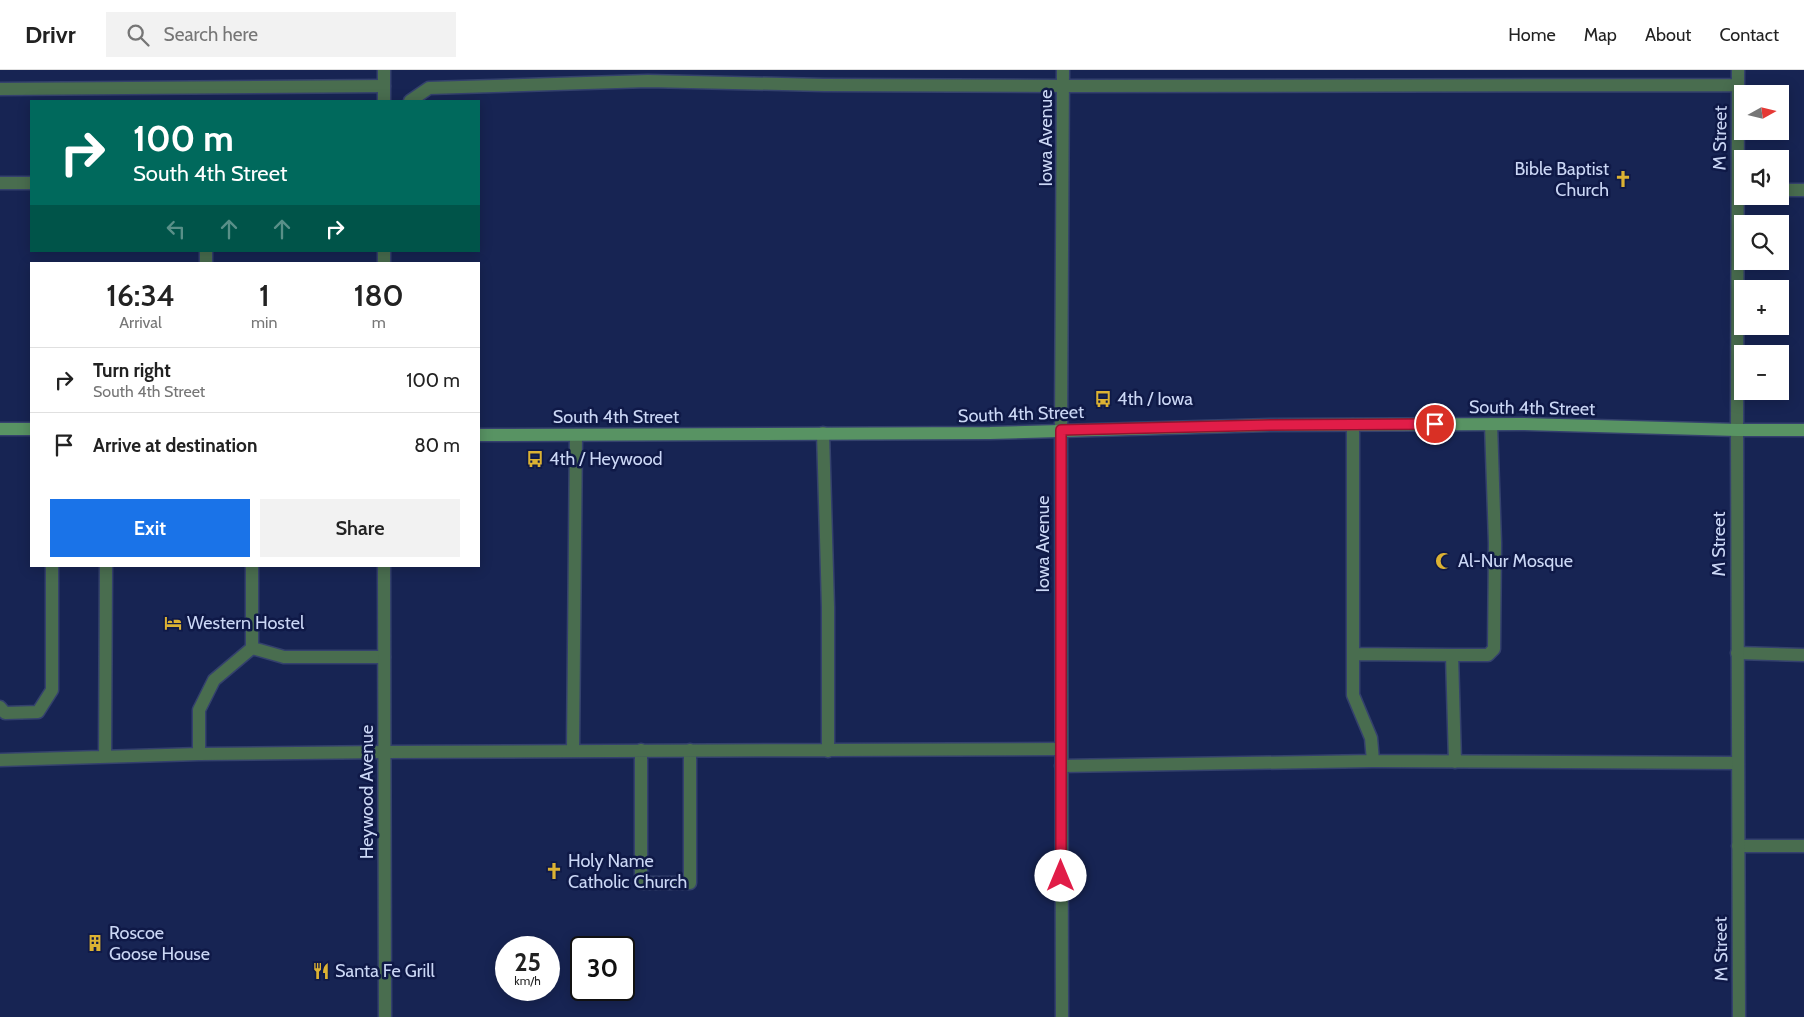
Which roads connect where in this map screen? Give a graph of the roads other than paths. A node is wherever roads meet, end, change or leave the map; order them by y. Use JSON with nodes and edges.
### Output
{"nodes":[{"id":1,"x":384,"y":70,"type":"edge"},
{"id":2,"x":1063,"y":70,"type":"edge"},
{"id":3,"x":1738,"y":70,"type":"edge"},
{"id":4,"x":1734,"y":85,"type":"edge"},
{"id":5,"x":1738,"y":85,"type":"edge"},
{"id":6,"x":384,"y":86,"type":"junction"},
{"id":7,"x":1064,"y":86,"type":"junction"},
{"id":8,"x":0,"y":89,"type":"edge"},
{"id":9,"x":384,"y":100,"type":"edge"},
{"id":10,"x":411,"y":100,"type":"edge"},
{"id":11,"x":0,"y":183,"type":"edge"},
{"id":12,"x":30,"y":183,"type":"edge"},
{"id":13,"x":1789,"y":190,"type":"edge"},
{"id":14,"x":1804,"y":190,"type":"edge"},
{"id":15,"x":1740,"y":205,"type":"edge"},
{"id":16,"x":1491,"y":424,"type":"junction"},
{"id":17,"x":1353,"y":425,"type":"junction"},
{"id":18,"x":0,"y":429,"type":"edge"},
{"id":19,"x":30,"y":429,"type":"edge"},
{"id":20,"x":1061,"y":430,"type":"junction"},
{"id":21,"x":1737,"y":430,"type":"junction"},
{"id":22,"x":1804,"y":430,"type":"edge"},
{"id":23,"x":823,"y":433,"type":"junction"},
{"id":24,"x":576,"y":434,"type":"junction"},
{"id":25,"x":480,"y":435,"type":"edge"},
{"id":26,"x":52,"y":567,"type":"edge"},
{"id":27,"x":106,"y":567,"type":"edge"},
{"id":28,"x":252,"y":567,"type":"edge"},
{"id":29,"x":384,"y":567,"type":"edge"},
{"id":30,"x":252,"y":648,"type":"junction"},
{"id":31,"x":1737,"y":653,"type":"junction"},
{"id":32,"x":1353,"y":654,"type":"junction"},
{"id":33,"x":1452,"y":655,"type":"junction"},
{"id":34,"x":1804,"y":655,"type":"edge"},
{"id":35,"x":384,"y":657,"type":"junction"},
{"id":36,"x":0,"y":707,"type":"edge"},
{"id":37,"x":1061,"y":749,"type":"junction"},
{"id":38,"x":573,"y":750,"type":"junction"},
{"id":39,"x":640,"y":750,"type":"junction"},
{"id":40,"x":690,"y":750,"type":"junction"},
{"id":41,"x":828,"y":751,"type":"junction"},
{"id":42,"x":384,"y":752,"type":"junction"},
{"id":43,"x":199,"y":754,"type":"junction"},
{"id":44,"x":105,"y":757,"type":"junction"},
{"id":45,"x":0,"y":760,"type":"edge"},
{"id":46,"x":1373,"y":762,"type":"junction"},
{"id":47,"x":1455,"y":762,"type":"junction"},
{"id":48,"x":1738,"y":763,"type":"junction"},
{"id":49,"x":1061,"y":766,"type":"junction"},
{"id":50,"x":1738,"y":846,"type":"junction"},
{"id":51,"x":1804,"y":846,"type":"edge"},
{"id":52,"x":385,"y":1017,"type":"edge"},
{"id":53,"x":1062,"y":1017,"type":"edge"},
{"id":54,"x":1739,"y":1017,"type":"edge"}],
"edges":[{"from":1,"to":6,"type":"street"},
{"from":2,"to":7,"type":"street","name":"Iowa Avenue"},
{"from":3,"to":5,"type":"street","name":"M Street"},
{"from":4,"to":7,"type":"street"},
{"from":6,"to":8,"type":"street"},
{"from":6,"to":9,"type":"street"},
{"from":7,"to":10,"type":"street"},
{"from":7,"to":20,"type":"street","name":"Iowa Avenue"},
{"from":11,"to":12,"type":"street"},
{"from":13,"to":14,"type":"street"},
{"from":15,"to":21,"type":"street","name":"M Street"},
{"from":16,"to":17,"type":"main road","name":"South 4th Street"},
{"from":16,"to":21,"type":"main road","name":"South 4th Street"},
{"from":16,"to":33,"type":"street"},
{"from":17,"to":20,"type":"main road","name":"South 4th Street"},
{"from":17,"to":32,"type":"street"},
{"from":18,"to":19,"type":"main road"},
{"from":20,"to":23,"type":"main road","name":"South 4th Street"},
{"from":20,"to":37,"type":"street","name":"Iowa Avenue"},
{"from":21,"to":22,"type":"main road","name":"South 4th Street"},
{"from":21,"to":31,"type":"street","name":"M Street"},
{"from":23,"to":24,"type":"main road","name":"South 4th Street"},
{"from":23,"to":41,"type":"street"},
{"from":24,"to":25,"type":"main road","name":"South 4th Street"},
{"from":24,"to":38,"type":"street"},
{"from":26,"to":36,"type":"street"},
{"from":27,"to":44,"type":"street"},
{"from":28,"to":30,"type":"street"},
{"from":29,"to":35,"type":"street","name":"Heywood Avenue"},
{"from":30,"to":35,"type":"street"},
{"from":30,"to":43,"type":"street"},
{"from":31,"to":34,"type":"street"},
{"from":31,"to":48,"type":"street","name":"M Street"},
{"from":32,"to":33,"type":"street"},
{"from":32,"to":46,"type":"street"},
{"from":33,"to":47,"type":"street"},
{"from":35,"to":42,"type":"street","name":"Heywood Avenue"},
{"from":37,"to":41,"type":"street"},
{"from":37,"to":49,"type":"street","name":"Iowa Avenue"},
{"from":38,"to":39,"type":"street"},
{"from":38,"to":42,"type":"street"},
{"from":39,"to":40,"type":"street"},
{"from":39,"to":40,"type":"street"},
{"from":40,"to":41,"type":"street"},
{"from":42,"to":43,"type":"street"},
{"from":42,"to":52,"type":"street","name":"Heywood Avenue"},
{"from":43,"to":44,"type":"street"},
{"from":44,"to":45,"type":"street"},
{"from":46,"to":47,"type":"street"},
{"from":46,"to":49,"type":"street"},
{"from":47,"to":48,"type":"street"},
{"from":48,"to":50,"type":"street","name":"M Street"},
{"from":49,"to":53,"type":"street","name":"Iowa Avenue"},
{"from":50,"to":51,"type":"street"},
{"from":50,"to":54,"type":"street","name":"M Street"}]}
